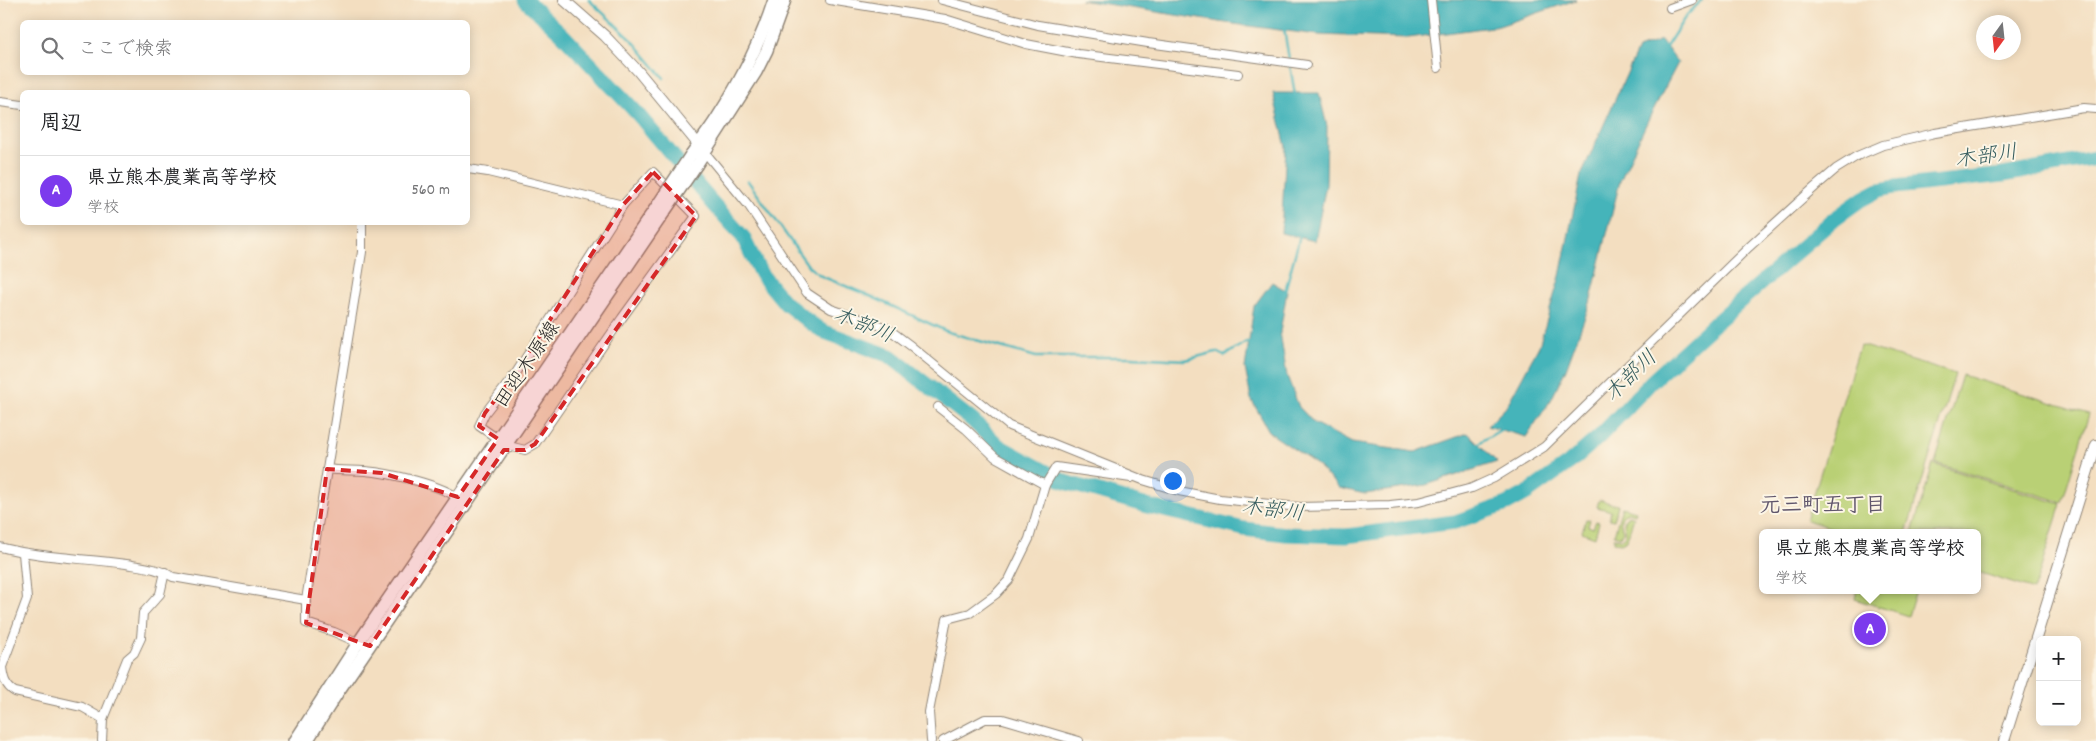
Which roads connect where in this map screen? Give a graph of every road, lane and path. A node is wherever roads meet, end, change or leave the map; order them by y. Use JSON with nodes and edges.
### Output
{"nodes":[{"id":1,"x":564,"y":0,"type":"edge"},
{"id":2,"x":774,"y":0,"type":"edge"},
{"id":3,"x":785,"y":0,"type":"edge"},
{"id":4,"x":830,"y":0,"type":"edge"},
{"id":5,"x":942,"y":0,"type":"edge"},
{"id":6,"x":1431,"y":0,"type":"edge"},
{"id":7,"x":1692,"y":0,"type":"edge"},
{"id":8,"x":1670,"y":8,"type":"dead end"},
{"id":9,"x":1307,"y":65,"type":"dead end"},
{"id":10,"x":1438,"y":68,"type":"dead end"},
{"id":11,"x":1238,"y":74,"type":"dead end"},
{"id":12,"x":0,"y":102,"type":"edge"},
{"id":13,"x":20,"y":105,"type":"edge"},
{"id":14,"x":2096,"y":109,"type":"edge"},
{"id":15,"x":702,"y":148,"type":"junction"},
{"id":16,"x":470,"y":169,"type":"edge"},
{"id":17,"x":623,"y":205,"type":"junction"},
{"id":18,"x":661,"y":209,"type":"junction"},
{"id":19,"x":362,"y":225,"type":"edge"},
{"id":20,"x":938,"y":407,"type":"dead end"},
{"id":21,"x":498,"y":439,"type":"junction"},
{"id":22,"x":2096,"y":445,"type":"edge"},
{"id":23,"x":504,"y":450,"type":"junction"},
{"id":24,"x":327,"y":469,"type":"junction"},
{"id":25,"x":1143,"y":480,"type":"junction"},
{"id":26,"x":1046,"y":483,"type":"junction"},
{"id":27,"x":462,"y":501,"type":"junction"},
{"id":28,"x":0,"y":547,"type":"edge"},
{"id":29,"x":23,"y":554,"type":"junction"},
{"id":30,"x":165,"y":572,"type":"junction"},
{"id":31,"x":306,"y":600,"type":"junction"},
{"id":32,"x":358,"y":643,"type":"junction"},
{"id":33,"x":370,"y":646,"type":"junction"},
{"id":34,"x":103,"y":720,"type":"junction"},
{"id":35,"x":102,"y":741,"type":"edge"},
{"id":36,"x":295,"y":741,"type":"edge"},
{"id":37,"x":307,"y":741,"type":"edge"},
{"id":38,"x":931,"y":741,"type":"edge"},
{"id":39,"x":943,"y":741,"type":"edge"},
{"id":40,"x":1079,"y":741,"type":"edge"},
{"id":41,"x":2004,"y":741,"type":"edge"}],
"edges":[{"from":1,"to":15,"type":"street"},
{"from":2,"to":15,"type":"main road","name":"田迎木原線"},
{"from":3,"to":15,"type":"main road","name":"田迎木原線"},
{"from":4,"to":11,"type":"street"},
{"from":5,"to":9,"type":"street"},
{"from":6,"to":10,"type":"street"},
{"from":7,"to":8,"type":"street"},
{"from":12,"to":13,"type":"street"},
{"from":14,"to":25,"type":"street"},
{"from":15,"to":18,"type":"main road","name":"田迎木原線","bridge":true},
{"from":15,"to":25,"type":"street"},
{"from":16,"to":17,"type":"street"},
{"from":17,"to":21,"type":"street"},
{"from":17,"to":23,"type":"street"},
{"from":18,"to":21,"type":"main road","name":"田迎木原線"},
{"from":18,"to":23,"type":"main road","name":"田迎木原線"},
{"from":19,"to":24,"type":"street"},
{"from":20,"to":26,"type":"street"},
{"from":21,"to":27,"type":"main road","name":"田迎木原線"},
{"from":22,"to":41,"type":"street"},
{"from":23,"to":27,"type":"main road","name":"田迎木原線"},
{"from":24,"to":27,"type":"street"},
{"from":24,"to":31,"type":"street"},
{"from":25,"to":26,"type":"street"},
{"from":26,"to":38,"type":"street"},
{"from":27,"to":32,"type":"main road","name":"田迎木原線"},
{"from":27,"to":33,"type":"main road","name":"田迎木原線"},
{"from":28,"to":29,"type":"street"},
{"from":29,"to":30,"type":"street"},
{"from":29,"to":34,"type":"street"},
{"from":30,"to":31,"type":"street"},
{"from":30,"to":34,"type":"street"},
{"from":31,"to":32,"type":"street"},
{"from":32,"to":33,"type":"street"},
{"from":32,"to":36,"type":"main road","name":"田迎木原線"},
{"from":33,"to":37,"type":"main road","name":"田迎木原線"},
{"from":34,"to":35,"type":"street"},
{"from":39,"to":40,"type":"street"}]}
